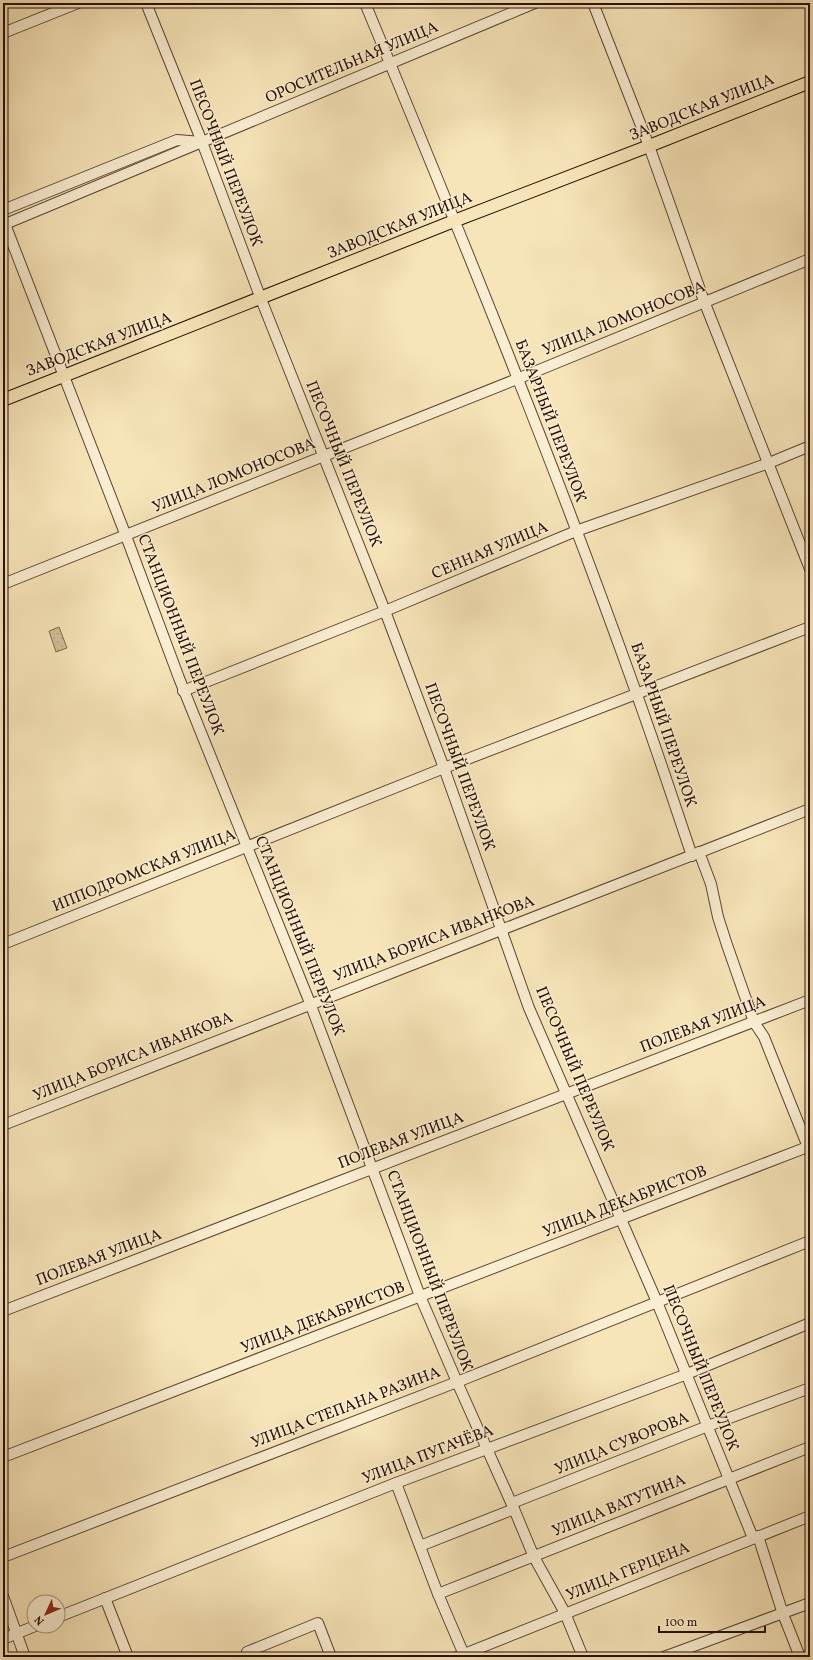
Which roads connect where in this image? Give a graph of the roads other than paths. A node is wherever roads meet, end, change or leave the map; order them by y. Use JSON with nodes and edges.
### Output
{"nodes":[{"id":1,"x":78,"y":3,"type":"edge"},
{"id":2,"x":146,"y":3,"type":"edge"},
{"id":3,"x":365,"y":3,"type":"edge"},
{"id":4,"x":535,"y":3,"type":"edge"},
{"id":5,"x":593,"y":3,"type":"edge"},
{"id":6,"x":3,"y":33,"type":"edge"},
{"id":7,"x":390,"y":63,"type":"junction"},
{"id":8,"x":810,"y":82,"type":"edge"},
{"id":9,"x":202,"y":142,"type":"junction"},
{"id":10,"x":649,"y":146,"type":"junction"},
{"id":11,"x":3,"y":210,"type":"edge"},
{"id":12,"x":454,"y":221,"type":"junction"},
{"id":13,"x":4,"y":223,"type":"edge"},
{"id":14,"x":810,"y":259,"type":"edge"},
{"id":15,"x":261,"y":299,"type":"junction"},
{"id":16,"x":704,"y":302,"type":"junction"},
{"id":17,"x":65,"y":376,"type":"junction"},
{"id":18,"x":517,"y":379,"type":"junction"},
{"id":19,"x":3,"y":400,"type":"edge"},
{"id":20,"x":810,"y":446,"type":"edge"},
{"id":21,"x":324,"y":456,"type":"junction"},
{"id":22,"x":769,"y":463,"type":"junction"},
{"id":23,"x":576,"y":531,"type":"junction"},
{"id":24,"x":126,"y":536,"type":"junction"},
{"id":25,"x":810,"y":569,"type":"edge"},
{"id":26,"x":3,"y":584,"type":"edge"},
{"id":27,"x":385,"y":611,"type":"junction"},
{"id":28,"x":810,"y":627,"type":"edge"},
{"id":29,"x":184,"y":691,"type":"junction"},
{"id":30,"x":637,"y":694,"type":"junction"},
{"id":31,"x":444,"y":768,"type":"junction"},
{"id":32,"x":810,"y":809,"type":"edge"},
{"id":33,"x":247,"y":846,"type":"junction"},
{"id":34,"x":696,"y":854,"type":"junction"},
{"id":35,"x":502,"y":929,"type":"junction"},
{"id":36,"x":3,"y":944,"type":"edge"},
{"id":37,"x":810,"y":1000,"type":"edge"},
{"id":38,"x":310,"y":1003,"type":"junction"},
{"id":39,"x":754,"y":1022,"type":"junction"},
{"id":40,"x":567,"y":1093,"type":"junction"},
{"id":41,"x":3,"y":1125,"type":"edge"},
{"id":42,"x":809,"y":1149,"type":"edge"},
{"id":43,"x":373,"y":1168,"type":"junction"},
{"id":44,"x":622,"y":1220,"type":"junction"},
{"id":45,"x":810,"y":1241,"type":"edge"},
{"id":46,"x":420,"y":1296,"type":"junction"},
{"id":47,"x":657,"y":1302,"type":"junction"},
{"id":48,"x":3,"y":1311,"type":"edge"},
{"id":49,"x":810,"y":1323,"type":"edge"},
{"id":50,"x":687,"y":1374,"type":"junction"},
{"id":51,"x":456,"y":1382,"type":"junction"},
{"id":52,"x":810,"y":1388,"type":"edge"},
{"id":53,"x":708,"y":1426,"type":"junction"},
{"id":54,"x":810,"y":1447,"type":"edge"},
{"id":55,"x":487,"y":1449,"type":"junction"},
{"id":56,"x":3,"y":1457,"type":"edge"},
{"id":57,"x":729,"y":1478,"type":"junction"},
{"id":58,"x":396,"y":1483,"type":"junction"},
{"id":59,"x":513,"y":1506,"type":"junction"},
{"id":60,"x":810,"y":1516,"type":"edge"},
{"id":61,"x":755,"y":1537,"type":"junction"},
{"id":62,"x":420,"y":1546,"type":"junction"},
{"id":63,"x":3,"y":1557,"type":"edge"},
{"id":64,"x":534,"y":1557,"type":"junction"},
{"id":65,"x":438,"y":1594,"type":"junction"},
{"id":66,"x":3,"y":1596,"type":"edge"},
{"id":67,"x":105,"y":1598,"type":"junction"},
{"id":68,"x":810,"y":1603,"type":"edge"},
{"id":69,"x":565,"y":1613,"type":"junction"},
{"id":70,"x":66,"y":1614,"type":"edge"},
{"id":71,"x":783,"y":1614,"type":"junction"},
{"id":72,"x":26,"y":1629,"type":"edge"},
{"id":73,"x":16,"y":1633,"type":"junction"},
{"id":74,"x":3,"y":1639,"type":"edge"},
{"id":75,"x":462,"y":1656,"type":"edge"},
{"id":76,"x":25,"y":1657,"type":"edge"},
{"id":77,"x":128,"y":1657,"type":"edge"},
{"id":78,"x":249,"y":1657,"type":"edge"},
{"id":79,"x":331,"y":1657,"type":"edge"},
{"id":80,"x":583,"y":1657,"type":"edge"},
{"id":81,"x":664,"y":1657,"type":"edge"},
{"id":82,"x":800,"y":1657,"type":"edge"}],
"edges":[{"from":1,"to":6,"type":"street"},
{"from":2,"to":9,"type":"street","name":"ПЕСОЧНЫЙ ПЕРЕУЛОК"},
{"from":3,"to":7,"type":"street","name":"БАЗАРНЫЙ ПЕРЕУЛОК"},
{"from":4,"to":7,"type":"street","name":"ОРОСИТЕЛЬНАЯ УЛИЦА"},
{"from":5,"to":10,"type":"street"},
{"from":7,"to":9,"type":"street","name":"ОРОСИТЕЛЬНАЯ УЛИЦА"},
{"from":7,"to":12,"type":"street","name":"БАЗАРНЫЙ ПЕРЕУЛОК"},
{"from":8,"to":10,"type":"main road","name":"ЗАВОДСКАЯ УЛИЦА"},
{"from":9,"to":11,"type":"street","name":"ОРОСИТЕЛЬНАЯ УЛИЦА"},
{"from":9,"to":13,"type":"street","name":"ОРОСИТЕЛЬНАЯ УЛИЦА"},
{"from":9,"to":15,"type":"street","name":"ПЕСОЧНЫЙ ПЕРЕУЛОК"},
{"from":10,"to":12,"type":"main road","name":"ЗАВОДСКАЯ УЛИЦА"},
{"from":10,"to":16,"type":"street"},
{"from":12,"to":15,"type":"main road","name":"ЗАВОДСКАЯ УЛИЦА"},
{"from":12,"to":18,"type":"street","name":"БАЗАРНЫЙ ПЕРЕУЛОК"},
{"from":13,"to":17,"type":"street","name":"СТАНЦИОННЫЙ ПЕРЕУЛОК"},
{"from":14,"to":16,"type":"street","name":"УЛИЦА ЛОМОНОСОВА"},
{"from":15,"to":17,"type":"main road","name":"ЗАВОДСКАЯ УЛИЦА"},
{"from":15,"to":21,"type":"street","name":"ПЕСОЧНЫЙ ПЕРЕУЛОК"},
{"from":16,"to":18,"type":"street","name":"УЛИЦА ЛОМОНОСОВА"},
{"from":16,"to":22,"type":"street"},
{"from":17,"to":19,"type":"main road","name":"ЗАВОДСКАЯ УЛИЦА"},
{"from":17,"to":24,"type":"street","name":"СТАНЦИОННЫЙ ПЕРЕУЛОК"},
{"from":18,"to":21,"type":"street","name":"УЛИЦА ЛОМОНОСОВА"},
{"from":18,"to":23,"type":"street","name":"БАЗАРНЫЙ ПЕРЕУЛОК"},
{"from":20,"to":22,"type":"street","name":"СЕННАЯ УЛИЦА"},
{"from":21,"to":24,"type":"street","name":"УЛИЦА ЛОМОНОСОВА"},
{"from":21,"to":27,"type":"street","name":"ПЕСОЧНЫЙ ПЕРЕУЛОК"},
{"from":22,"to":23,"type":"street","name":"СЕННАЯ УЛИЦА"},
{"from":22,"to":25,"type":"street"},
{"from":23,"to":27,"type":"street","name":"СЕННАЯ УЛИЦА"},
{"from":23,"to":30,"type":"street","name":"БАЗАРНЫЙ ПЕРЕУЛОК"},
{"from":24,"to":26,"type":"street","name":"УЛИЦА ЛОМОНОСОВА"},
{"from":24,"to":29,"type":"street","name":"СТАНЦИОННЫЙ ПЕРЕУЛОК"},
{"from":27,"to":29,"type":"street","name":"СЕННАЯ УЛИЦА"},
{"from":27,"to":31,"type":"street","name":"ПЕСОЧНЫЙ ПЕРЕУЛОК"},
{"from":28,"to":30,"type":"street","name":"ИППОДРОМСКАЯ УЛИЦА"},
{"from":29,"to":33,"type":"street","name":"СТАНЦИОННЫЙ ПЕРЕУЛОК"},
{"from":30,"to":31,"type":"street","name":"ИППОДРОМСКАЯ УЛИЦА"},
{"from":30,"to":34,"type":"street","name":"БАЗАРНЫЙ ПЕРЕУЛОК"},
{"from":31,"to":33,"type":"street","name":"ИППОДРОМСКАЯ УЛИЦА"},
{"from":31,"to":35,"type":"street","name":"ПЕСОЧНЫЙ ПЕРЕУЛОК"},
{"from":32,"to":34,"type":"street","name":"УЛИЦА БОРИСА ИВАНКОВА"},
{"from":33,"to":36,"type":"street","name":"ИППОДРОМСКАЯ УЛИЦА"},
{"from":33,"to":38,"type":"street","name":"СТАНЦИОННЫЙ ПЕРЕУЛОК"},
{"from":34,"to":35,"type":"street","name":"УЛИЦА БОРИСА ИВАНКОВА"},
{"from":34,"to":39,"type":"street","name":"БАЗАРНЫЙ ПЕРЕУЛОК"},
{"from":35,"to":38,"type":"street","name":"УЛИЦА БОРИСА ИВАНКОВА"},
{"from":35,"to":40,"type":"street","name":"ПЕСОЧНЫЙ ПЕРЕУЛОК"},
{"from":37,"to":39,"type":"street","name":"ПОЛЕВАЯ УЛИЦА"},
{"from":38,"to":41,"type":"street","name":"УЛИЦА БОРИСА ИВАНКОВА"},
{"from":38,"to":43,"type":"street","name":"СТАНЦИОННЫЙ ПЕРЕУЛОК"},
{"from":39,"to":40,"type":"street","name":"ПОЛЕВАЯ УЛИЦА"},
{"from":39,"to":42,"type":"street","name":"БАЗАРНЫЙ ПЕРЕУЛОК"},
{"from":40,"to":43,"type":"street","name":"ПОЛЕВАЯ УЛИЦА"},
{"from":40,"to":44,"type":"street","name":"ПЕСОЧНЫЙ ПЕРЕУЛОК"},
{"from":42,"to":44,"type":"street","name":"УЛИЦА ДЕКАБРИСТОВ"},
{"from":43,"to":46,"type":"street","name":"СТАНЦИОННЫЙ ПЕРЕУЛОК"},
{"from":43,"to":48,"type":"street","name":"ПОЛЕВАЯ УЛИЦА"},
{"from":44,"to":46,"type":"street","name":"УЛИЦА ДЕКАБРИСТОВ"},
{"from":44,"to":47,"type":"street","name":"ПЕСОЧНЫЙ ПЕРЕУЛОК"},
{"from":45,"to":47,"type":"street","name":"УЛИЦА СТЕПАНА РАЗИНА"},
{"from":46,"to":51,"type":"street","name":"СТАНЦИОННЫЙ ПЕРЕУЛОК"},
{"from":46,"to":56,"type":"street","name":"УЛИЦА ДЕКАБРИСТОВ"},
{"from":47,"to":50,"type":"street","name":"ПЕСОЧНЫЙ ПЕРЕУЛОК"},
{"from":47,"to":51,"type":"street","name":"УЛИЦА СТЕПАНА РАЗИНА"},
{"from":49,"to":50,"type":"street","name":"УЛИЦА ПУГАЧЁВА"},
{"from":50,"to":53,"type":"street","name":"ПЕСОЧНЫЙ ПЕРЕУЛОК"},
{"from":50,"to":55,"type":"street","name":"УЛИЦА ПУГАЧЁВА"},
{"from":51,"to":55,"type":"street","name":"СТАНЦИОННЫЙ ПЕРЕУЛОК"},
{"from":51,"to":63,"type":"street","name":"УЛИЦА СТЕПАНА РАЗИНА"},
{"from":52,"to":53,"type":"street","name":"УЛИЦА СУВОРОВА"},
{"from":53,"to":57,"type":"street","name":"ПЕСОЧНЫЙ ПЕРЕУЛОК"},
{"from":53,"to":59,"type":"street","name":"УЛИЦА СУВОРОВА"},
{"from":54,"to":57,"type":"street","name":"УЛИЦА ВАТУТИНА"},
{"from":55,"to":58,"type":"street","name":"УЛИЦА ПУГАЧЁВА"},
{"from":55,"to":59,"type":"street","name":"СТАНЦИОННЫЙ ПЕРЕУЛОК"},
{"from":57,"to":61,"type":"street","name":"ПЕСОЧНЫЙ ПЕРЕУЛОК"},
{"from":57,"to":64,"type":"street","name":"УЛИЦА ВАТУТИНА"},
{"from":58,"to":62,"type":"street"},
{"from":58,"to":67,"type":"street","name":"УЛИЦА ПУГАЧЁВА"},
{"from":59,"to":62,"type":"street","name":"УЛИЦА СУВОРОВА"},
{"from":59,"to":64,"type":"street","name":"СТАНЦИОННЫЙ ПЕРЕУЛОК"},
{"from":60,"to":61,"type":"street","name":"УЛИЦА ГЕРЦЕНА"},
{"from":61,"to":69,"type":"street","name":"УЛИЦА ГЕРЦЕНА"},
{"from":61,"to":71,"type":"street","name":"ПЕСОЧНЫЙ ПЕРЕУЛОК"},
{"from":62,"to":65,"type":"street"},
{"from":64,"to":65,"type":"street","name":"УЛИЦА ВАТУТИНА"},
{"from":64,"to":69,"type":"street","name":"СТАНЦИОННЫЙ ПЕРЕУЛОК"},
{"from":65,"to":75,"type":"street"},
{"from":66,"to":73,"type":"street"},
{"from":67,"to":70,"type":"street","name":"УЛИЦА ПУГАЧЁВА"},
{"from":67,"to":77,"type":"street"},
{"from":68,"to":71,"type":"street"},
{"from":69,"to":75,"type":"street","name":"УЛИЦА ГЕРЦЕНА"},
{"from":69,"to":80,"type":"street","name":"СТАНЦИОННЫЙ ПЕРЕУЛОК"},
{"from":71,"to":81,"type":"street"},
{"from":71,"to":82,"type":"street","name":"ПЕСОЧНЫЙ ПЕРЕУЛОК"},
{"from":72,"to":73,"type":"street"},
{"from":73,"to":74,"type":"street"},
{"from":73,"to":76,"type":"street"},
{"from":78,"to":79,"type":"street"}]}
